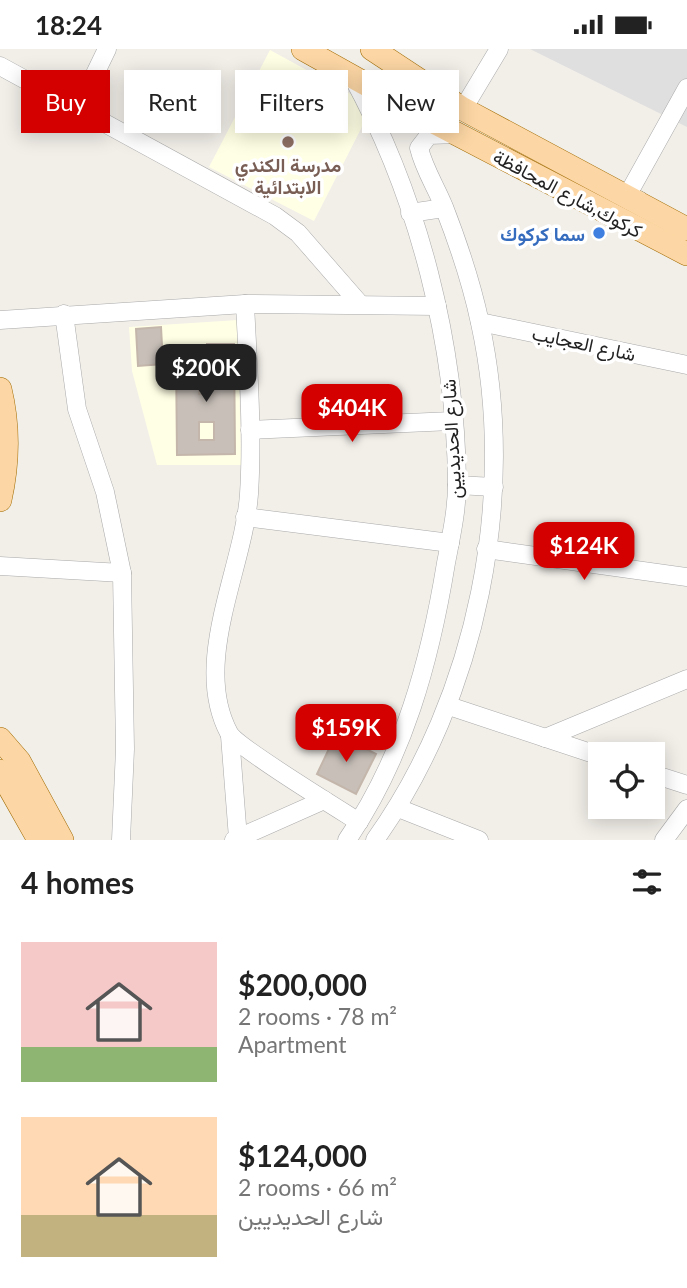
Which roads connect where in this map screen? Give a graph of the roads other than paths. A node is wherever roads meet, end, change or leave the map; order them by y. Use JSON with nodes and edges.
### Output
{"nodes":[{"id":1,"x":107,"y":49,"type":"edge"},
{"id":2,"x":303,"y":49,"type":"edge"},
{"id":3,"x":372,"y":49,"type":"edge"},
{"id":4,"x":499,"y":49,"type":"edge"},
{"id":5,"x":0,"y":66,"type":"edge"},
{"id":6,"x":97,"y":70,"type":"edge"},
{"id":7,"x":352,"y":76,"type":"junction"},
{"id":8,"x":21,"y":78,"type":"edge"},
{"id":9,"x":687,"y":88,"type":"edge"},
{"id":10,"x":463,"y":109,"type":"junction"},
{"id":11,"x":110,"y":126,"type":"edge"},
{"id":12,"x":457,"y":134,"type":"junction"},
{"id":13,"x":627,"y":195,"type":"junction"},
{"id":14,"x":444,"y":208,"type":"junction"},
{"id":15,"x":410,"y":213,"type":"junction"},
{"id":16,"x":687,"y":220,"type":"edge"},
{"id":17,"x":687,"y":229,"type":"edge"},
{"id":18,"x":687,"y":254,"type":"edge"},
{"id":19,"x":359,"y":303,"type":"junction"},
{"id":20,"x":245,"y":304,"type":"junction"},
{"id":21,"x":437,"y":306,"type":"junction"},
{"id":22,"x":64,"y":314,"type":"junction"},
{"id":23,"x":0,"y":320,"type":"edge"},
{"id":24,"x":480,"y":322,"type":"junction"},
{"id":25,"x":687,"y":365,"type":"edge"},
{"id":26,"x":0,"y":389,"type":"edge"},
{"id":27,"x":452,"y":421,"type":"junction"},
{"id":28,"x":250,"y":430,"type":"junction"},
{"id":29,"x":457,"y":485,"type":"junction"},
{"id":30,"x":495,"y":487,"type":"junction"},
{"id":31,"x":0,"y":500,"type":"edge"},
{"id":32,"x":245,"y":517,"type":"junction"},
{"id":33,"x":450,"y":543,"type":"junction"},
{"id":34,"x":486,"y":548,"type":"junction"},
{"id":35,"x":0,"y":566,"type":"edge"},
{"id":36,"x":122,"y":573,"type":"junction"},
{"id":37,"x":687,"y":577,"type":"edge"},
{"id":38,"x":687,"y":679,"type":"edge"},
{"id":39,"x":449,"y":706,"type":"junction"},
{"id":40,"x":230,"y":736,"type":"junction"},
{"id":41,"x":545,"y":738,"type":"junction"},
{"id":42,"x":0,"y":739,"type":"edge"},
{"id":43,"x":588,"y":752,"type":"edge"},
{"id":44,"x":396,"y":756,"type":"junction"},
{"id":45,"x":421,"y":767,"type":"junction"},
{"id":46,"x":0,"y":771,"type":"edge"},
{"id":47,"x":665,"y":778,"type":"edge"},
{"id":48,"x":687,"y":785,"type":"edge"},
{"id":49,"x":324,"y":800,"type":"junction"},
{"id":50,"x":398,"y":808,"type":"junction"},
{"id":51,"x":687,"y":809,"type":"edge"},
{"id":52,"x":359,"y":822,"type":"junction"},
{"id":53,"x":236,"y":839,"type":"edge"},
{"id":54,"x":39,"y":840,"type":"edge"},
{"id":55,"x":62,"y":840,"type":"edge"},
{"id":56,"x":121,"y":840,"type":"edge"},
{"id":57,"x":347,"y":840,"type":"edge"},
{"id":58,"x":375,"y":840,"type":"edge"},
{"id":59,"x":479,"y":840,"type":"edge"},
{"id":60,"x":664,"y":840,"type":"edge"}],
"edges":[{"from":1,"to":6,"type":"street"},
{"from":2,"to":7,"type":"main road","name":"كركوك,شارع المحافظة"},
{"from":3,"to":10,"type":"main road","name":"كركوك,شارع المحافظة"},
{"from":4,"to":10,"type":"street"},
{"from":5,"to":8,"type":"street"},
{"from":7,"to":12,"type":"main road","name":"كركوك,شارع المحافظة"},
{"from":7,"to":15,"type":"street","name":"شارع الحديديين"},
{"from":9,"to":13,"type":"street"},
{"from":10,"to":13,"type":"main road","name":"كركوك,شارع المحافظة"},
{"from":11,"to":19,"type":"street"},
{"from":12,"to":14,"type":"street","name":"شارع الحديديين"},
{"from":12,"to":18,"type":"main road","name":"كركوك,شارع المحافظة"},
{"from":13,"to":16,"type":"street"},
{"from":13,"to":17,"type":"main road","name":"كركوك,شارع المحافظة"},
{"from":14,"to":15,"type":"street"},
{"from":14,"to":24,"type":"street","name":"شارع الحديديين"},
{"from":15,"to":21,"type":"street","name":"شارع الحديديين"},
{"from":19,"to":20,"type":"street"},
{"from":19,"to":21,"type":"street"},
{"from":20,"to":22,"type":"street"},
{"from":20,"to":28,"type":"street"},
{"from":21,"to":27,"type":"street","name":"شارع الحديديين"},
{"from":22,"to":23,"type":"street"},
{"from":22,"to":36,"type":"street"},
{"from":24,"to":25,"type":"street","name":"شارع العجايب"},
{"from":24,"to":30,"type":"street","name":"شارع الحديديين"},
{"from":26,"to":31,"type":"main road"},
{"from":27,"to":28,"type":"street"},
{"from":27,"to":29,"type":"street","name":"شارع الحديديين"},
{"from":28,"to":32,"type":"street"},
{"from":29,"to":30,"type":"street"},
{"from":29,"to":33,"type":"street","name":"شارع الحديديين"},
{"from":30,"to":34,"type":"street","name":"شارع الحديديين"},
{"from":32,"to":33,"type":"street"},
{"from":32,"to":40,"type":"street"},
{"from":33,"to":44,"type":"street","name":"شارع الحديديين"},
{"from":34,"to":37,"type":"street"},
{"from":34,"to":39,"type":"street","name":"شارع الحديديين"},
{"from":35,"to":36,"type":"street"},
{"from":36,"to":56,"type":"street"},
{"from":38,"to":41,"type":"street"},
{"from":39,"to":41,"type":"street"},
{"from":39,"to":45,"type":"street","name":"شارع الحديديين"},
{"from":40,"to":49,"type":"street"},
{"from":40,"to":53,"type":"street"},
{"from":41,"to":43,"type":"street"},
{"from":42,"to":55,"type":"main road"},
{"from":44,"to":45,"type":"street"},
{"from":44,"to":52,"type":"street","name":"شارع الحديديين"},
{"from":45,"to":50,"type":"street","name":"شارع الحديديين"},
{"from":46,"to":54,"type":"main road"},
{"from":47,"to":48,"type":"street"},
{"from":49,"to":52,"type":"street"},
{"from":49,"to":53,"type":"street"},
{"from":50,"to":58,"type":"street","name":"شارع الحديديين"},
{"from":50,"to":59,"type":"street"},
{"from":51,"to":60,"type":"street"},
{"from":52,"to":57,"type":"street","name":"شارع الحديديين"}]}
